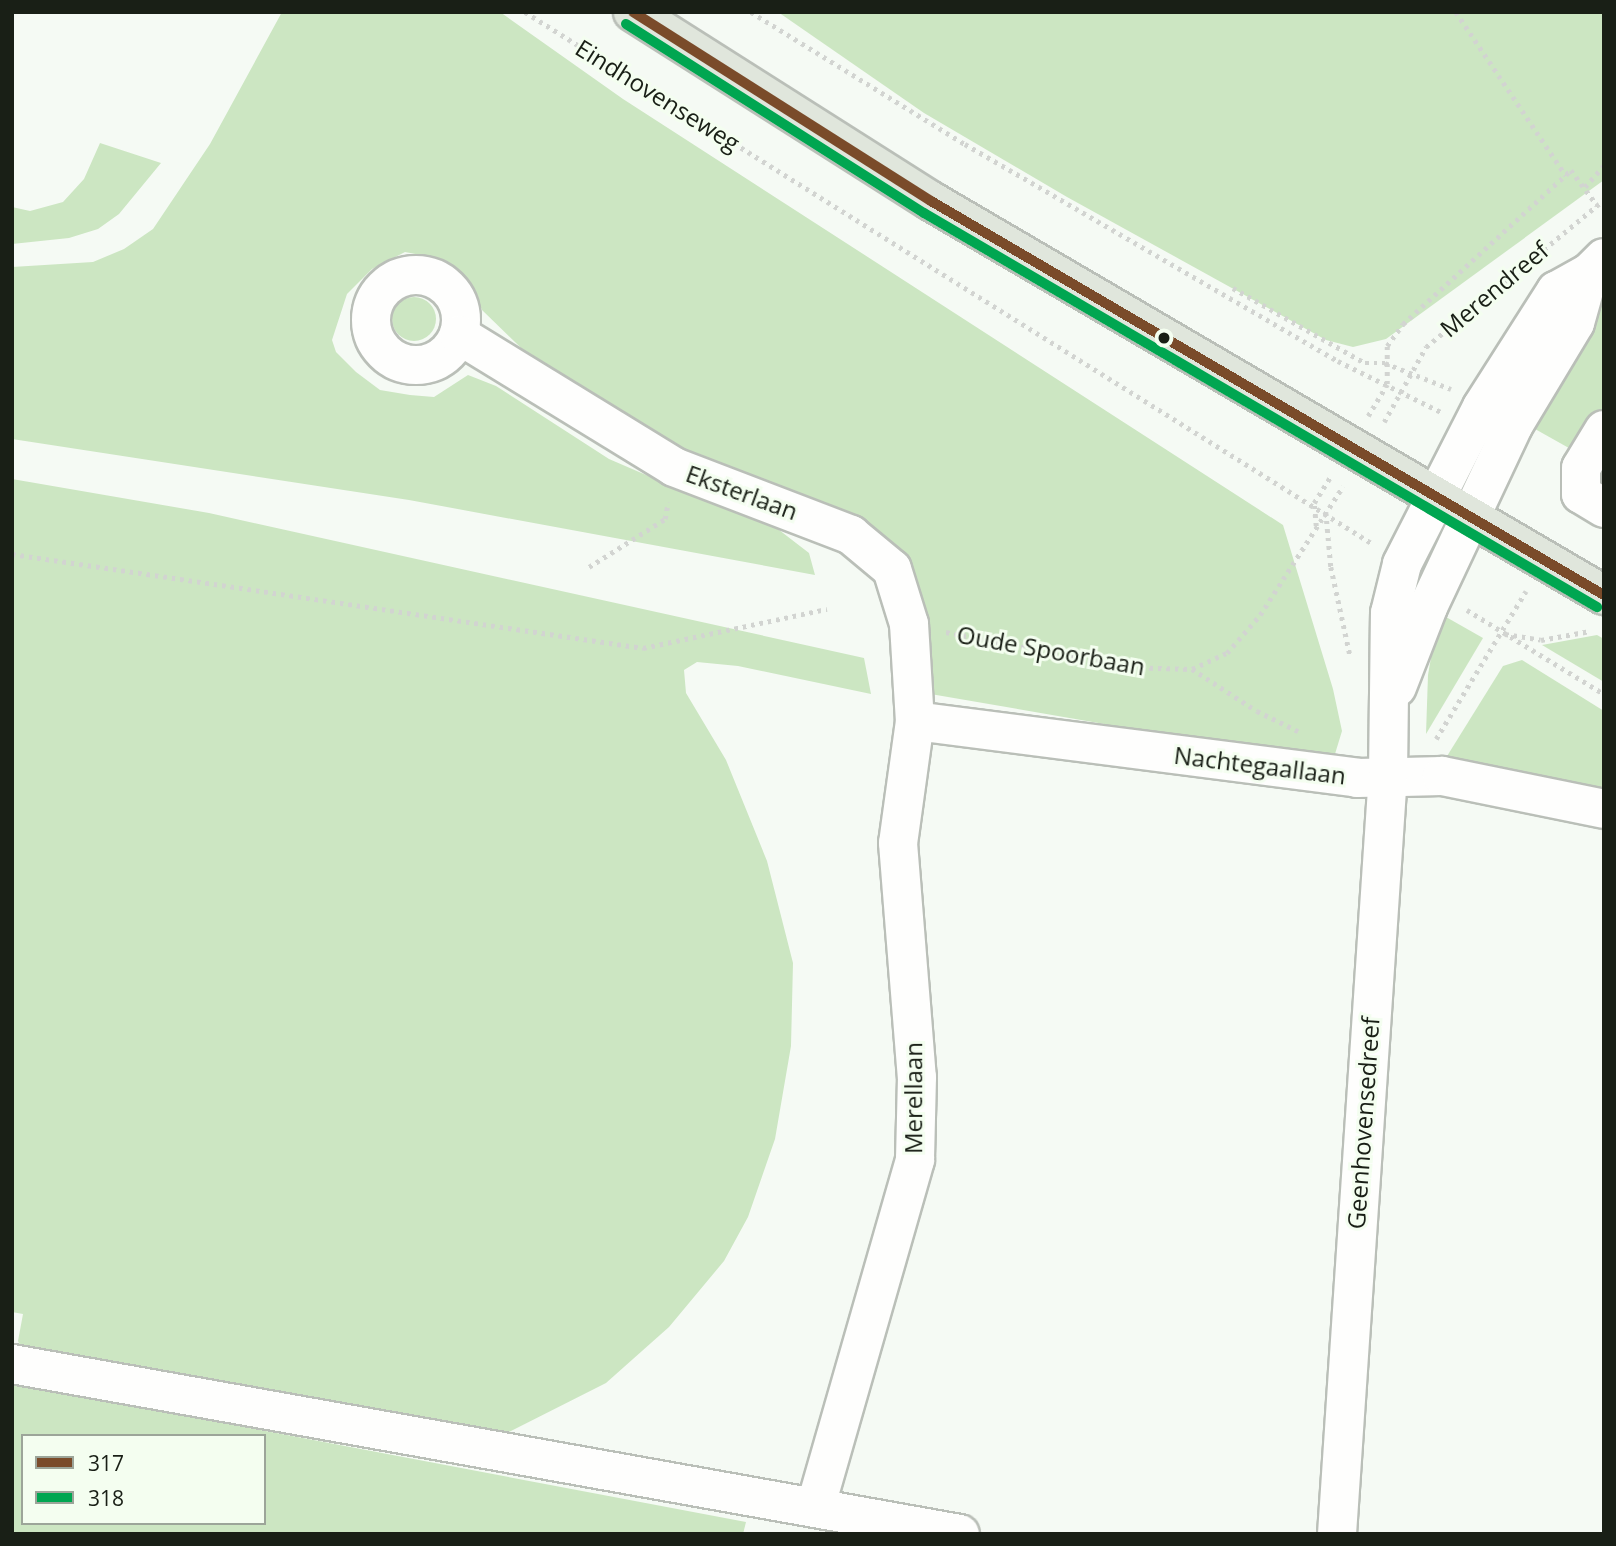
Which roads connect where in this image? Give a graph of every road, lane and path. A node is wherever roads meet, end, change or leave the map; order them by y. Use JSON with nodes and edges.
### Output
{"nodes":[{"id":1,"x":525,"y":12,"type":"edge"},
{"id":2,"x":633,"y":12,"type":"edge"},
{"id":3,"x":751,"y":12,"type":"edge"},
{"id":4,"x":1456,"y":12,"type":"edge"},
{"id":5,"x":1604,"y":165,"type":"edge"},
{"id":6,"x":1566,"y":176,"type":"junction"},
{"id":7,"x":1585,"y":187,"type":"junction"},
{"id":8,"x":1604,"y":200,"type":"edge"},
{"id":9,"x":1597,"y":205,"type":"junction"},
{"id":10,"x":1597,"y":266,"type":"edge"},
{"id":11,"x":1233,"y":288,"type":"dead end"},
{"id":12,"x":459,"y":335,"type":"dead end"},
{"id":13,"x":1385,"y":363,"type":"junction"},
{"id":14,"x":1409,"y":373,"type":"junction"},
{"id":15,"x":1402,"y":392,"type":"junction"},
{"id":16,"x":1477,"y":417,"type":"junction"},
{"id":17,"x":1604,"y":430,"type":"edge"},
{"id":18,"x":674,"y":467,"type":"junction"},
{"id":19,"x":1437,"y":496,"type":"junction"},
{"id":20,"x":1593,"y":501,"type":"edge"},
{"id":21,"x":1326,"y":512,"type":"junction"},
{"id":22,"x":1471,"y":515,"type":"junction"},
{"id":23,"x":12,"y":554,"type":"edge"},
{"id":24,"x":1545,"y":559,"type":"junction"},
{"id":25,"x":589,"y":567,"type":"dead end"},
{"id":26,"x":1604,"y":595,"type":"edge"},
{"id":27,"x":827,"y":610,"type":"dead end"},
{"id":28,"x":909,"y":624,"type":"junction"},
{"id":29,"x":1604,"y":629,"type":"edge"},
{"id":30,"x":1501,"y":634,"type":"junction"},
{"id":31,"x":1352,"y":668,"type":"dead end"},
{"id":32,"x":1192,"y":669,"type":"junction"},
{"id":33,"x":1604,"y":694,"type":"edge"},
{"id":34,"x":1387,"y":712,"type":"junction"},
{"id":35,"x":915,"y":721,"type":"junction"},
{"id":36,"x":1338,"y":776,"type":"junction"},
{"id":37,"x":1401,"y":776,"type":"junction"},
{"id":38,"x":1604,"y":809,"type":"edge"},
{"id":39,"x":12,"y":1364,"type":"edge"},
{"id":40,"x":816,"y":1506,"type":"junction"},
{"id":41,"x":960,"y":1534,"type":"edge"},
{"id":42,"x":1337,"y":1534,"type":"edge"}],
"edges":[{"from":1,"to":21,"type":"path","name":"Eindhovenseweg"},
{"from":2,"to":19,"type":"main road"},
{"from":3,"to":15,"type":"path"},
{"from":4,"to":6,"type":"path"},
{"from":5,"to":7,"type":"path"},
{"from":6,"to":7,"type":"path"},
{"from":6,"to":13,"type":"path"},
{"from":7,"to":9,"type":"path"},
{"from":8,"to":9,"type":"path","name":"Merendreef"},
{"from":9,"to":14,"type":"path","name":"Merendreef"},
{"from":10,"to":16,"type":"street","name":"Merendreef"},
{"from":10,"to":22,"type":"street","name":"Merendreef"},
{"from":11,"to":13,"type":"path"},
{"from":12,"to":18,"type":"street","name":"Eksterlaan"},
{"from":13,"to":14,"type":"path"},
{"from":14,"to":15,"type":"path","name":"Merendreef"},
{"from":14,"to":16,"type":"path"},
{"from":15,"to":16,"type":"path"},
{"from":16,"to":19,"type":"street","name":"Merendreef"},
{"from":17,"to":20,"type":"street"},
{"from":18,"to":25,"type":"path"},
{"from":18,"to":28,"type":"street","name":"Eksterlaan"},
{"from":19,"to":22,"type":"main road"},
{"from":19,"to":34,"type":"street","name":"Geenhovensedreef"},
{"from":21,"to":31,"type":"path"},
{"from":21,"to":32,"type":"path","name":"Oude Spoorbaan"},
{"from":22,"to":24,"type":"main road"},
{"from":22,"to":34,"type":"street","name":"Geenhovensedreef"},
{"from":23,"to":27,"type":"path"},
{"from":24,"to":26,"type":"main road"},
{"from":24,"to":30,"type":"path"},
{"from":28,"to":32,"type":"path","name":"Oude Spoorbaan"},
{"from":28,"to":35,"type":"street","name":"Eksterlaan"},
{"from":29,"to":30,"type":"path"},
{"from":30,"to":33,"type":"path"},
{"from":30,"to":37,"type":"path"},
{"from":32,"to":36,"type":"path"},
{"from":34,"to":37,"type":"street","name":"Geenhovensedreef"},
{"from":35,"to":36,"type":"street","name":"Nachtegaallaan"},
{"from":35,"to":40,"type":"street","name":"Merellaan"},
{"from":36,"to":37,"type":"street","name":"Nachtegaallaan"},
{"from":37,"to":38,"type":"street","name":"Nachtegaallaan"},
{"from":37,"to":42,"type":"street","name":"Geenhovensedreef"},
{"from":39,"to":40,"type":"street"},
{"from":40,"to":41,"type":"street"}]}
